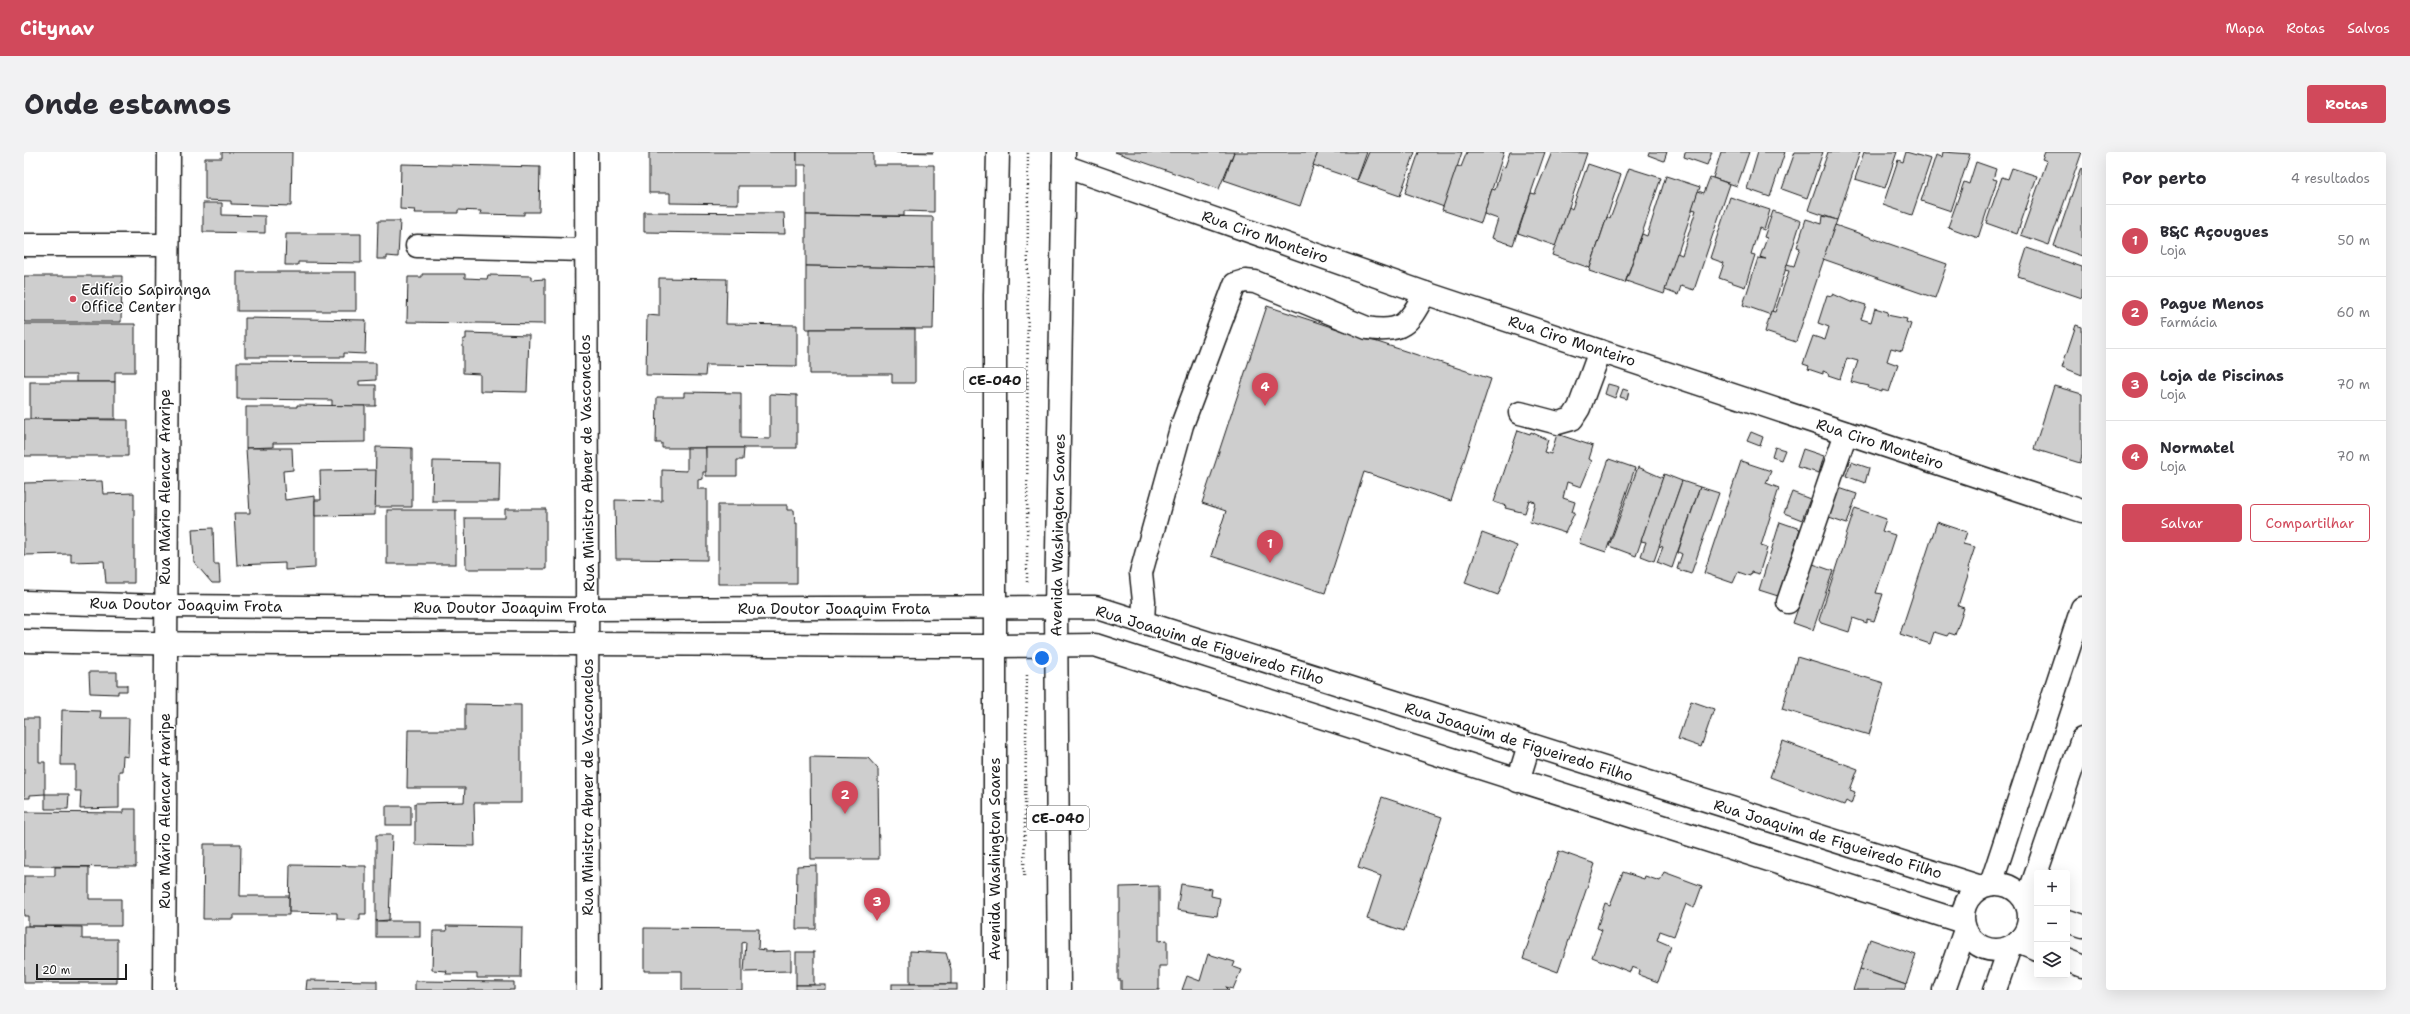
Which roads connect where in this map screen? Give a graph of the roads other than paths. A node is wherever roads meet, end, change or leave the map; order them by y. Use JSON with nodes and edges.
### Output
{"nodes":[{"id":1,"x":169,"y":152,"type":"edge"},
{"id":2,"x":586,"y":152,"type":"edge"},
{"id":3,"x":998,"y":152,"type":"edge"},
{"id":4,"x":1064,"y":159,"type":"edge"},
{"id":5,"x":24,"y":245,"type":"edge"},
{"id":6,"x":167,"y":245,"type":"junction"},
{"id":7,"x":416,"y":246,"type":"dead end"},
{"id":8,"x":585,"y":250,"type":"junction"},
{"id":9,"x":1425,"y":292,"type":"junction"},
{"id":10,"x":1600,"y":351,"type":"junction"},
{"id":11,"x":1520,"y":413,"type":"dead end"},
{"id":12,"x":1846,"y":432,"type":"junction"},
{"id":13,"x":2082,"y":511,"type":"edge"},
{"id":14,"x":24,"y":602,"type":"edge"},
{"id":15,"x":1788,"y":602,"type":"dead end"},
{"id":16,"x":164,"y":606,"type":"junction"},
{"id":17,"x":996,"y":608,"type":"junction"},
{"id":18,"x":1028,"y":608,"type":"joint"},
{"id":19,"x":1056,"y":608,"type":"junction"},
{"id":20,"x":2082,"y":608,"type":"edge"},
{"id":21,"x":589,"y":609,"type":"junction"},
{"id":22,"x":1144,"y":623,"type":"junction"},
{"id":23,"x":24,"y":641,"type":"edge"},
{"id":24,"x":165,"y":644,"type":"junction"},
{"id":25,"x":588,"y":644,"type":"junction"},
{"id":26,"x":1057,"y":645,"type":"junction"},
{"id":27,"x":995,"y":646,"type":"junction"},
{"id":28,"x":2082,"y":739,"type":"edge"},
{"id":29,"x":1529,"y":745,"type":"junction"},
{"id":30,"x":1518,"y":781,"type":"junction"},
{"id":31,"x":1986,"y":886,"type":"junction"},
{"id":32,"x":2030,"y":907,"type":"edge"},
{"id":33,"x":2070,"y":922,"type":"edge"},
{"id":34,"x":1964,"y":926,"type":"junction"},
{"id":35,"x":2082,"y":926,"type":"edge"},
{"id":36,"x":2022,"y":946,"type":"edge"},
{"id":37,"x":2070,"y":961,"type":"edge"},
{"id":38,"x":2082,"y":966,"type":"edge"},
{"id":39,"x":164,"y":990,"type":"edge"},
{"id":40,"x":588,"y":990,"type":"edge"},
{"id":41,"x":995,"y":990,"type":"edge"},
{"id":42,"x":1059,"y":990,"type":"edge"},
{"id":43,"x":1944,"y":990,"type":"edge"},
{"id":44,"x":1995,"y":990,"type":"edge"}],
"edges":[{"from":1,"to":6,"type":"main road","name":"Rua Mário Alencar Araripe"},
{"from":2,"to":8,"type":"main road","name":"Rua Ministro Abner de Vasconcelos"},
{"from":3,"to":17,"type":"main road","name":"Avenida Washington Soares","number":"CE-040"},
{"from":4,"to":9,"type":"main road","name":"Rua Ciro Monteiro"},
{"from":4,"to":19,"type":"main road","name":"Avenida Washington Soares","number":"CE-040"},
{"from":5,"to":6,"type":"main road"},
{"from":6,"to":16,"type":"main road","name":"Rua Mário Alencar Araripe"},
{"from":7,"to":8,"type":"main road"},
{"from":8,"to":21,"type":"main road","name":"Rua Ministro Abner de Vasconcelos"},
{"from":9,"to":10,"type":"main road","name":"Rua Ciro Monteiro"},
{"from":9,"to":22,"type":"main road"},
{"from":10,"to":11,"type":"main road"},
{"from":10,"to":12,"type":"main road","name":"Rua Ciro Monteiro"},
{"from":12,"to":13,"type":"main road","name":"Rua Ciro Monteiro"},
{"from":12,"to":15,"type":"main road"},
{"from":14,"to":16,"type":"main road","name":"Rua Doutor Joaquim Frota"},
{"from":16,"to":21,"type":"main road","name":"Rua Doutor Joaquim Frota"},
{"from":16,"to":24,"type":"main road","name":"Rua Mário Alencar Araripe"},
{"from":17,"to":18,"type":"main road","name":"Rua Doutor Joaquim Frota"},
{"from":17,"to":21,"type":"main road","name":"Rua Doutor Joaquim Frota"},
{"from":17,"to":27,"type":"main road","name":"Avenida Washington Soares","number":"CE-040"},
{"from":18,"to":19,"type":"main road","name":"Rua Joaquim de Figueiredo Filho"},
{"from":19,"to":22,"type":"main road","name":"Rua Joaquim de Figueiredo Filho"},
{"from":19,"to":26,"type":"main road","name":"Avenida Washington Soares","number":"CE-040"},
{"from":20,"to":31,"type":"main road"},
{"from":21,"to":25,"type":"main road","name":"Rua Ministro Abner de Vasconcelos"},
{"from":22,"to":29,"type":"main road","name":"Rua Joaquim de Figueiredo Filho"},
{"from":23,"to":24,"type":"main road"},
{"from":24,"to":25,"type":"main road"},
{"from":24,"to":39,"type":"main road","name":"Rua Mário Alencar Araripe"},
{"from":25,"to":27,"type":"main road"},
{"from":25,"to":40,"type":"main road","name":"Rua Ministro Abner de Vasconcelos"},
{"from":26,"to":27,"type":"main road"},
{"from":26,"to":30,"type":"main road"},
{"from":26,"to":42,"type":"main road","name":"Avenida Washington Soares","number":"CE-040"},
{"from":27,"to":41,"type":"main road","name":"Avenida Washington Soares","number":"CE-040"},
{"from":28,"to":32,"type":"main road"},
{"from":29,"to":30,"type":"main road"},
{"from":29,"to":31,"type":"main road","name":"Rua Joaquim de Figueiredo Filho"},
{"from":30,"to":34,"type":"main road"},
{"from":31,"to":32,"type":"main road"},
{"from":31,"to":34,"type":"main road"},
{"from":32,"to":36,"type":"main road"},
{"from":33,"to":35,"type":"main road"},
{"from":34,"to":36,"type":"main road"},
{"from":34,"to":43,"type":"main road"},
{"from":36,"to":44,"type":"main road"},
{"from":37,"to":38,"type":"main road"}]}
